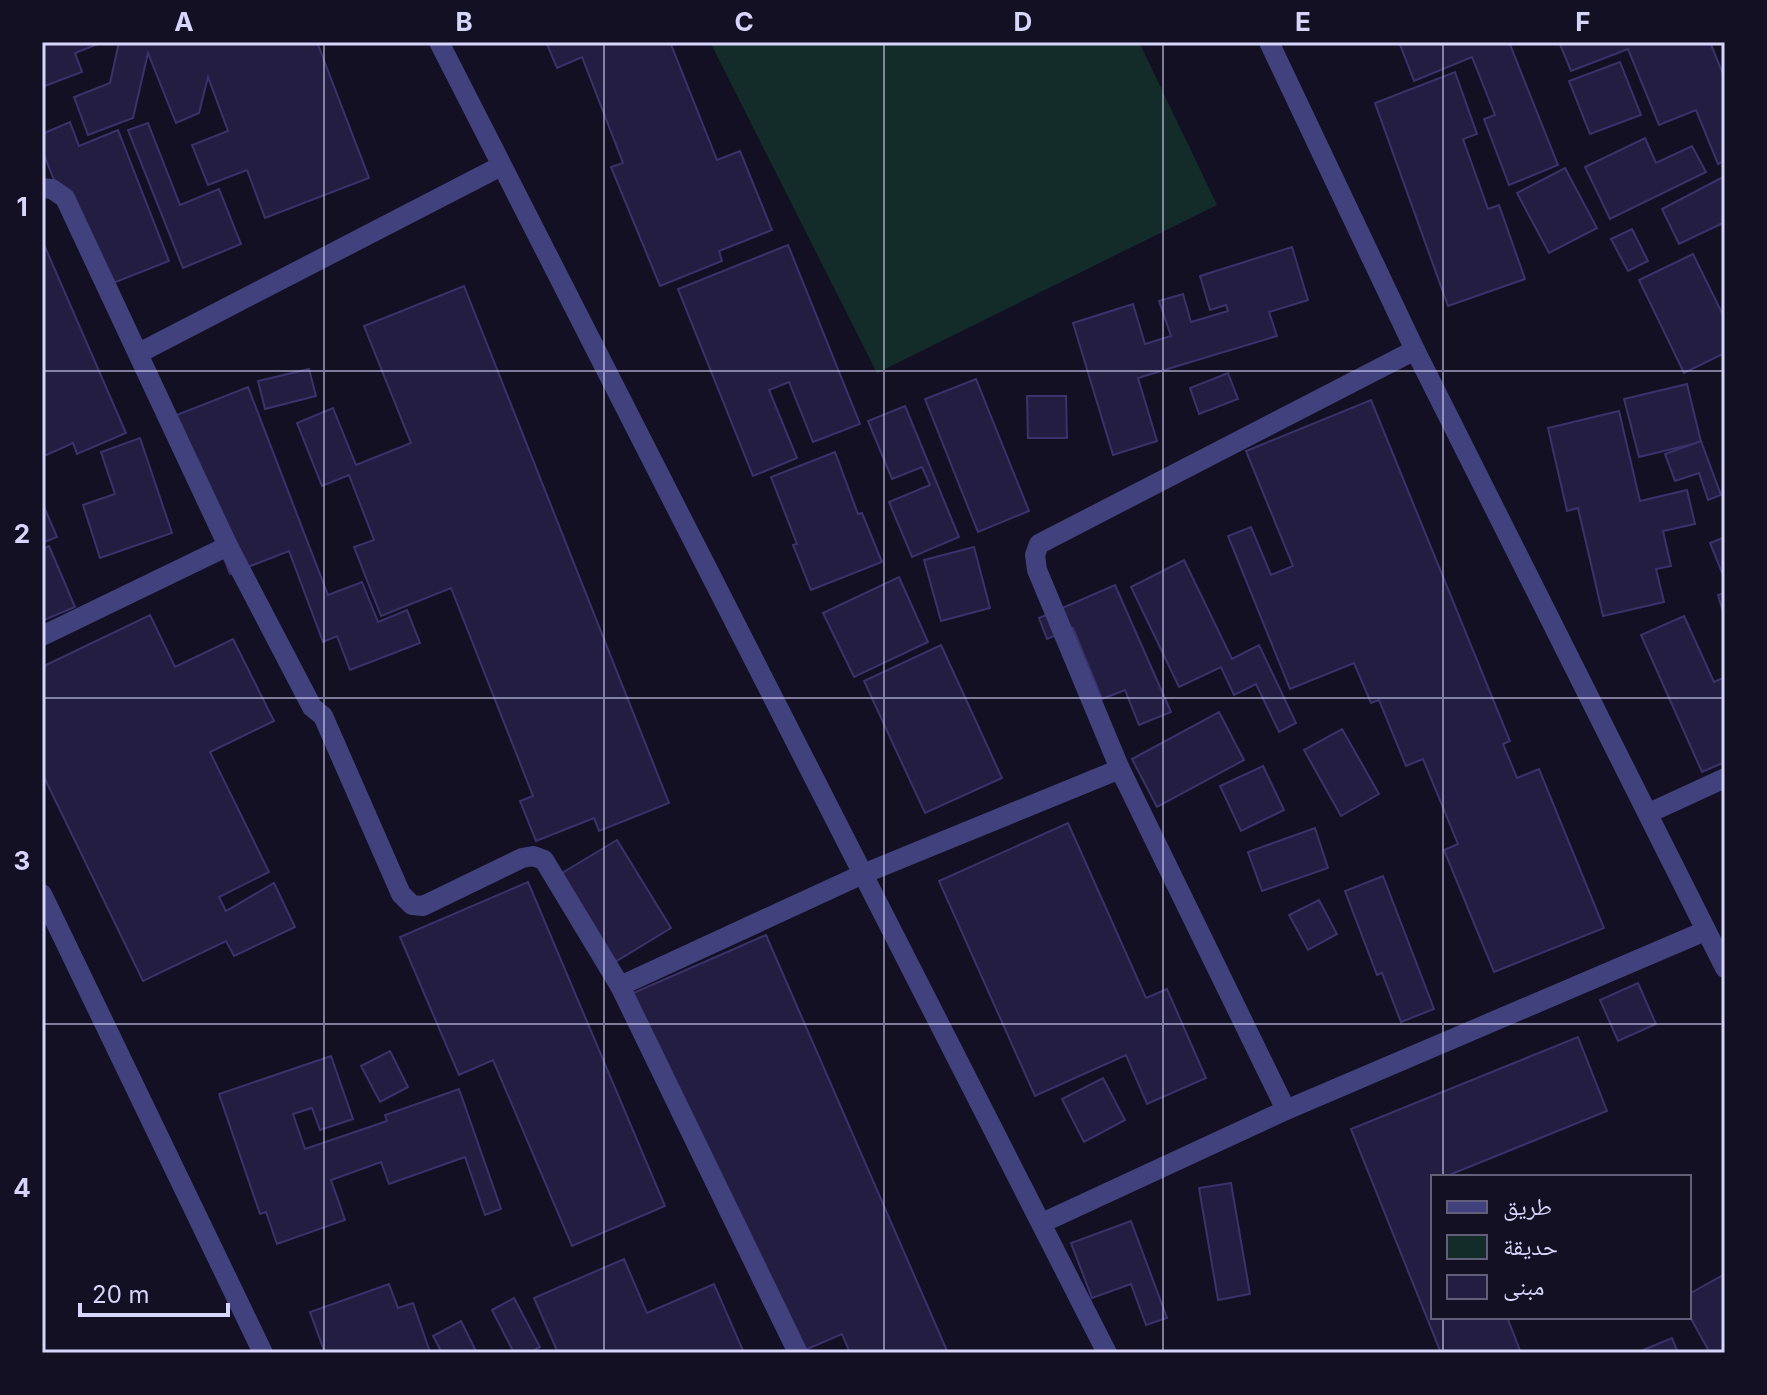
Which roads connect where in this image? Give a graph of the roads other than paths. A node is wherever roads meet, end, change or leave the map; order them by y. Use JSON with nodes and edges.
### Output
{"nodes":[{"id":1,"x":439,"y":42,"type":"edge"},
{"id":2,"x":1269,"y":42,"type":"edge"},
{"id":3,"x":501,"y":166,"type":"junction"},
{"id":4,"x":42,"y":188,"type":"edge"},
{"id":5,"x":1415,"y":350,"type":"junction"},
{"id":6,"x":139,"y":353,"type":"junction"},
{"id":7,"x":228,"y":546,"type":"junction"},
{"id":8,"x":42,"y":636,"type":"edge"},
{"id":9,"x":1120,"y":769,"type":"junction"},
{"id":10,"x":1725,"y":778,"type":"edge"},
{"id":11,"x":1649,"y":813,"type":"junction"},
{"id":12,"x":863,"y":874,"type":"junction"},
{"id":13,"x":42,"y":894,"type":"edge"},
{"id":14,"x":1705,"y":931,"type":"junction"},
{"id":15,"x":1725,"y":968,"type":"edge"},
{"id":16,"x":620,"y":986,"type":"junction"},
{"id":17,"x":1286,"y":1110,"type":"junction"},
{"id":18,"x":1042,"y":1223,"type":"junction"},
{"id":19,"x":263,"y":1353,"type":"edge"},
{"id":20,"x":798,"y":1353,"type":"edge"},
{"id":21,"x":1107,"y":1353,"type":"edge"}],
"edges":[{"from":1,"to":3,"type":"street"},
{"from":2,"to":5,"type":"street"},
{"from":3,"to":6,"type":"street"},
{"from":3,"to":12,"type":"street"},
{"from":4,"to":6,"type":"street"},
{"from":5,"to":9,"type":"street"},
{"from":5,"to":11,"type":"street"},
{"from":6,"to":7,"type":"street"},
{"from":7,"to":8,"type":"street"},
{"from":7,"to":16,"type":"street"},
{"from":9,"to":12,"type":"street"},
{"from":9,"to":17,"type":"street"},
{"from":10,"to":11,"type":"street"},
{"from":11,"to":14,"type":"street"},
{"from":12,"to":16,"type":"street"},
{"from":12,"to":18,"type":"street"},
{"from":13,"to":19,"type":"street"},
{"from":14,"to":15,"type":"street"},
{"from":14,"to":17,"type":"street"},
{"from":16,"to":20,"type":"street"},
{"from":17,"to":18,"type":"street"},
{"from":18,"to":21,"type":"street"}]}
